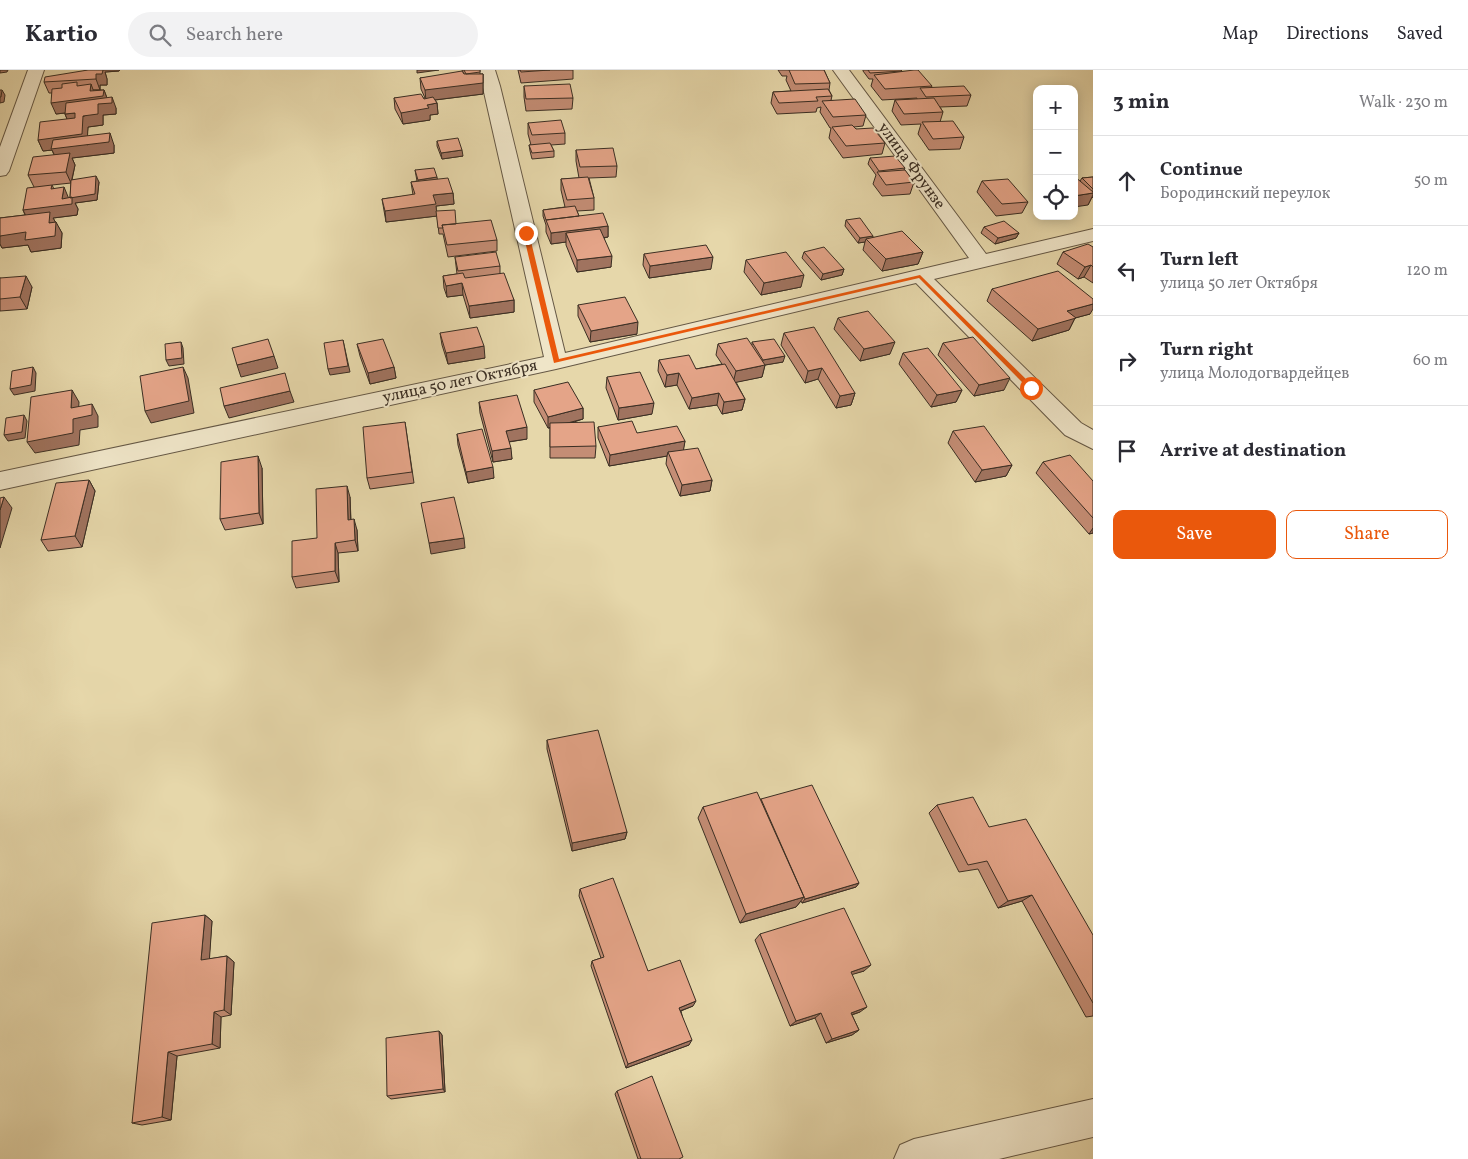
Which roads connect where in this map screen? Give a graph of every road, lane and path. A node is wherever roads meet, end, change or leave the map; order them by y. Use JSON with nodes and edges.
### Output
{"nodes":[{"id":1,"x":36,"y":70,"type":"edge"},
{"id":2,"x":486,"y":70,"type":"edge"},
{"id":3,"x":841,"y":70,"type":"edge"},
{"id":4,"x":0,"y":171,"type":"edge"},
{"id":5,"x":1093,"y":235,"type":"edge"},
{"id":6,"x":981,"y":261,"type":"junction"},
{"id":7,"x":920,"y":276,"type":"junction"},
{"id":8,"x":556,"y":362,"type":"junction"},
{"id":9,"x":1093,"y":441,"type":"edge"},
{"id":10,"x":0,"y":481,"type":"edge"},
{"id":11,"x":1093,"y":1118,"type":"edge"},
{"id":12,"x":914,"y":1159,"type":"edge"}],
"edges":[{"from":1,"to":4,"type":"street"},
{"from":2,"to":8,"type":"street"},
{"from":3,"to":6,"type":"street","name":"улица Фрунзе"},
{"from":5,"to":6,"type":"street","name":"улица 50 лет Октября"},
{"from":6,"to":7,"type":"street","name":"улица 50 лет Октября"},
{"from":7,"to":8,"type":"street","name":"улица 50 лет Октября"},
{"from":7,"to":9,"type":"street"},
{"from":8,"to":10,"type":"street","name":"улица 50 лет Октября"},
{"from":11,"to":12,"type":"street"}]}
